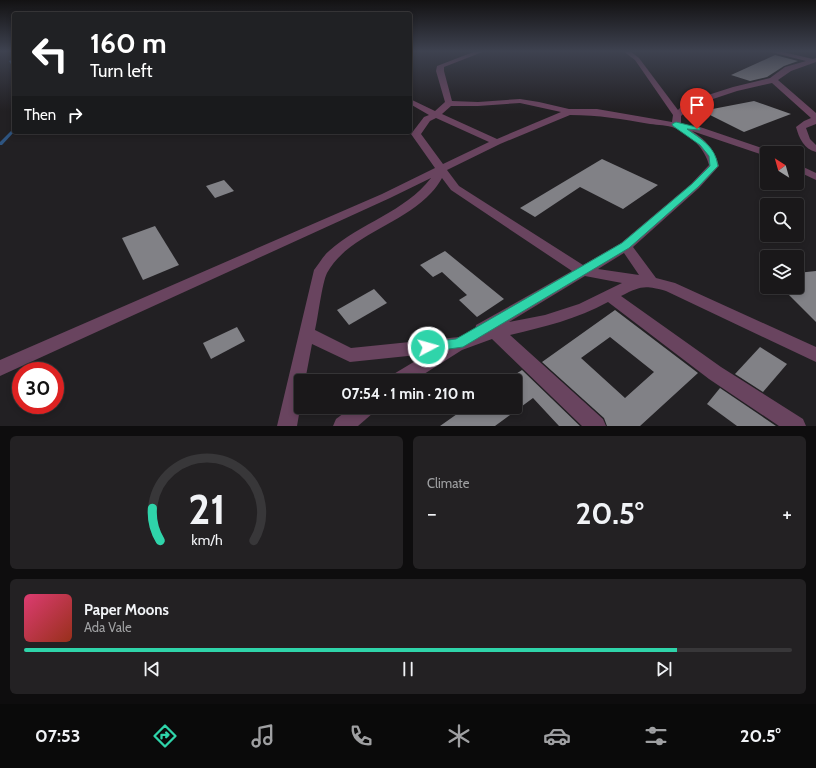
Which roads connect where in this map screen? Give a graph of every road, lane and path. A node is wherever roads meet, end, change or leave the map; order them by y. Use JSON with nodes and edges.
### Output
{"nodes":[{"id":1,"x":440,"y":71,"type":"edge"},
{"id":2,"x":645,"y":71,"type":"edge"},
{"id":3,"x":785,"y":71,"type":"edge"},
{"id":4,"x":773,"y":80,"type":"junction"},
{"id":5,"x":412,"y":102,"type":"edge"},
{"id":6,"x":449,"y":103,"type":"junction"},
{"id":7,"x":569,"y":112,"type":"junction"},
{"id":8,"x":436,"y":115,"type":"junction"},
{"id":9,"x":816,"y":118,"type":"edge"},
{"id":10,"x":676,"y":120,"type":"junction"},
{"id":11,"x":413,"y":132,"type":"edge"},
{"id":12,"x":497,"y":142,"type":"junction"},
{"id":13,"x":816,"y":149,"type":"edge"},
{"id":14,"x":760,"y":150,"type":"edge"},
{"id":15,"x":442,"y":170,"type":"junction"},
{"id":16,"x":804,"y":171,"type":"edge"},
{"id":17,"x":816,"y":177,"type":"edge"},
{"id":18,"x":626,"y":246,"type":"junction"},
{"id":19,"x":582,"y":271,"type":"junction"},
{"id":20,"x":651,"y":282,"type":"junction"},
{"id":21,"x":609,"y":295,"type":"junction"},
{"id":22,"x":495,"y":331,"type":"junction"},
{"id":23,"x":307,"y":334,"type":"junction"},
{"id":24,"x":458,"y":344,"type":"junction"},
{"id":25,"x":816,"y":355,"type":"edge"},
{"id":26,"x":0,"y":368,"type":"edge"},
{"id":27,"x":409,"y":374,"type":"edge"},
{"id":28,"x":358,"y":414,"type":"edge"},
{"id":29,"x":287,"y":426,"type":"edge"},
{"id":30,"x":343,"y":426,"type":"edge"},
{"id":31,"x":596,"y":426,"type":"edge"},
{"id":32,"x":796,"y":426,"type":"edge"}],
"edges":[{"from":1,"to":6,"type":"street"},
{"from":2,"to":10,"type":"street"},
{"from":3,"to":4,"type":"street"},
{"from":4,"to":9,"type":"street"},
{"from":4,"to":10,"type":"street"},
{"from":5,"to":8,"type":"street"},
{"from":6,"to":7,"type":"street"},
{"from":6,"to":8,"type":"street"},
{"from":7,"to":10,"type":"street"},
{"from":7,"to":12,"type":"street"},
{"from":8,"to":11,"type":"street"},
{"from":8,"to":12,"type":"street"},
{"from":9,"to":13,"type":"street"},
{"from":10,"to":14,"type":"street"},
{"from":10,"to":18,"type":"street"},
{"from":11,"to":15,"type":"street"},
{"from":12,"to":15,"type":"street"},
{"from":15,"to":19,"type":"street"},
{"from":15,"to":23,"type":"street"},
{"from":15,"to":26,"type":"street"},
{"from":16,"to":17,"type":"street"},
{"from":18,"to":19,"type":"street"},
{"from":18,"to":20,"type":"street"},
{"from":19,"to":20,"type":"street"},
{"from":19,"to":24,"type":"street"},
{"from":20,"to":21,"type":"street"},
{"from":20,"to":25,"type":"street"},
{"from":21,"to":22,"type":"street"},
{"from":21,"to":32,"type":"street"},
{"from":22,"to":24,"type":"street"},
{"from":22,"to":31,"type":"street"},
{"from":23,"to":24,"type":"street"},
{"from":23,"to":29,"type":"street"},
{"from":24,"to":27,"type":"street"},
{"from":28,"to":30,"type":"street"}]}
